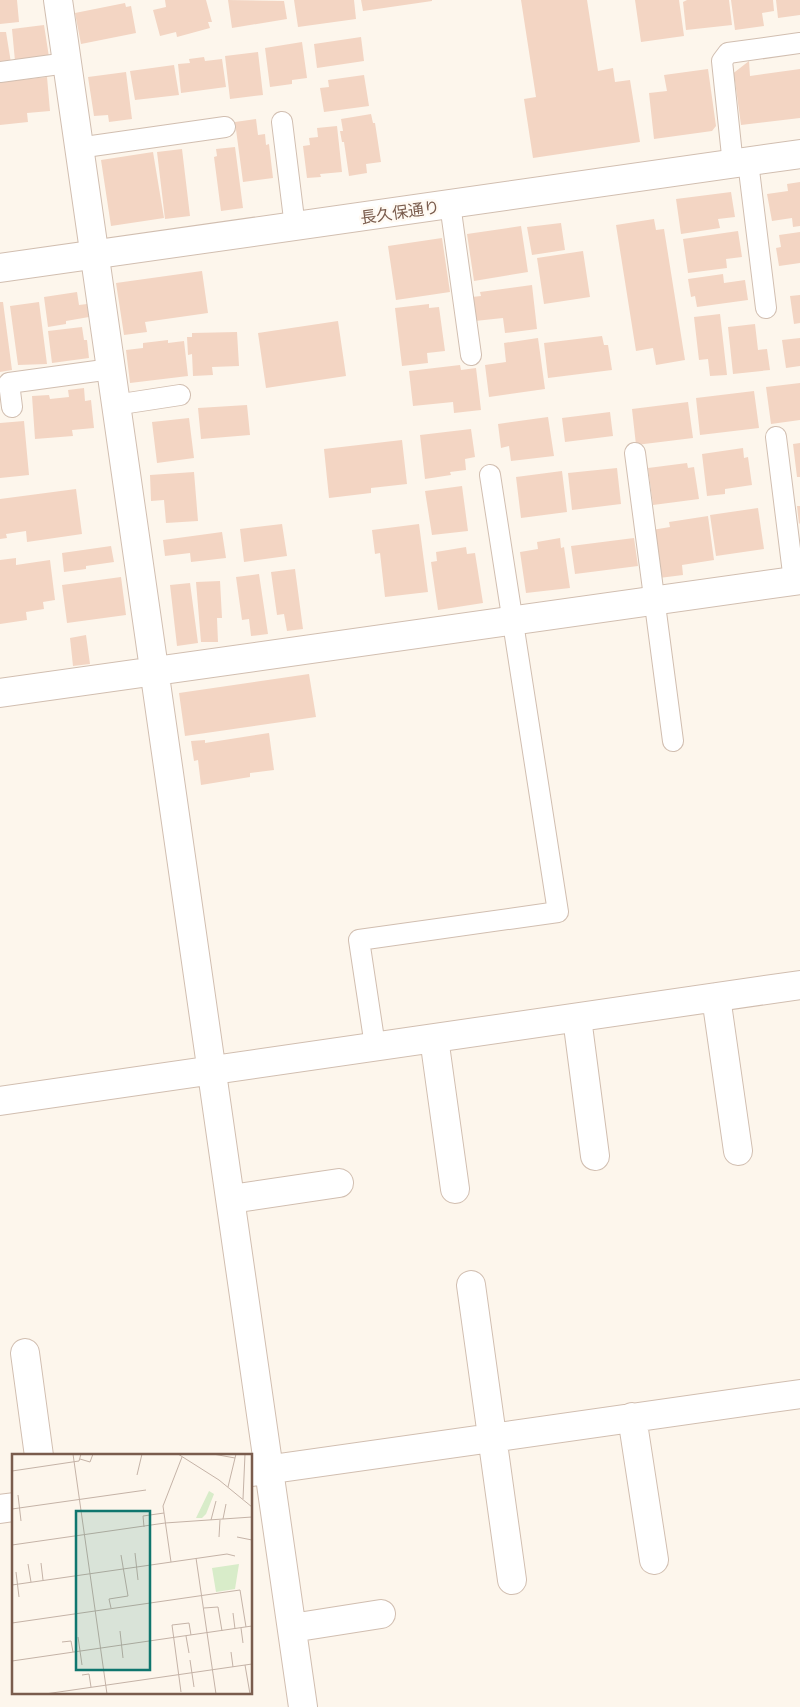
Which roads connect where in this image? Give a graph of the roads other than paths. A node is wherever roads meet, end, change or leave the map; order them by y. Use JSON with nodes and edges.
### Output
{"nodes":[{"id":1,"x":58,"y":0,"type":"edge"},
{"id":2,"x":800,"y":43,"type":"edge"},
{"id":3,"x":67,"y":62,"type":"junction"},
{"id":4,"x":0,"y":72,"type":"edge"},
{"id":5,"x":282,"y":122,"type":"dead end"},
{"id":6,"x":225,"y":127,"type":"dead end"},
{"id":7,"x":78,"y":148,"type":"junction"},
{"id":8,"x":800,"y":154,"type":"edge"},
{"id":9,"x":741,"y":164,"type":"junction"},
{"id":10,"x":450,"y":204,"type":"junction"},
{"id":11,"x":296,"y":227,"type":"junction"},
{"id":12,"x":94,"y":255,"type":"junction"},
{"id":13,"x":0,"y":268,"type":"edge"},
{"id":14,"x":766,"y":308,"type":"dead end"},
{"id":15,"x":471,"y":355,"type":"dead end"},
{"id":16,"x":111,"y":369,"type":"junction"},
{"id":17,"x":180,"y":395,"type":"dead end"},
{"id":18,"x":115,"y":405,"type":"junction"},
{"id":19,"x":12,"y":407,"type":"dead end"},
{"id":20,"x":776,"y":437,"type":"dead end"},
{"id":21,"x":634,"y":453,"type":"dead end"},
{"id":22,"x":490,"y":475,"type":"dead end"},
{"id":23,"x":797,"y":580,"type":"edge"},
{"id":24,"x":654,"y":600,"type":"junction"},
{"id":25,"x":512,"y":620,"type":"junction"},
{"id":26,"x":154,"y":671,"type":"junction"},
{"id":27,"x":0,"y":693,"type":"edge"},
{"id":28,"x":673,"y":741,"type":"dead end"},
{"id":29,"x":800,"y":985,"type":"edge"},
{"id":30,"x":716,"y":997,"type":"junction"},
{"id":31,"x":576,"y":1018,"type":"junction"},
{"id":32,"x":434,"y":1038,"type":"junction"},
{"id":33,"x":375,"y":1046,"type":"junction"},
{"id":34,"x":213,"y":1070,"type":"junction"},
{"id":35,"x":0,"y":1100,"type":"edge"},
{"id":36,"x":738,"y":1151,"type":"dead end"},
{"id":37,"x":595,"y":1156,"type":"dead end"},
{"id":38,"x":339,"y":1183,"type":"dead end"},
{"id":39,"x":455,"y":1188,"type":"dead end"},
{"id":40,"x":231,"y":1199,"type":"junction"},
{"id":41,"x":471,"y":1285,"type":"dead end"},
{"id":42,"x":25,"y":1353,"type":"dead end"},
{"id":43,"x":800,"y":1394,"type":"edge"},
{"id":44,"x":632,"y":1418,"type":"junction"},
{"id":45,"x":493,"y":1438,"type":"junction"},
{"id":46,"x":39,"y":1454,"type":"edge"},
{"id":47,"x":261,"y":1470,"type":"edge"},
{"id":48,"x":654,"y":1560,"type":"dead end"},
{"id":49,"x":512,"y":1580,"type":"dead end"},
{"id":50,"x":381,"y":1614,"type":"dead end"},
{"id":51,"x":292,"y":1628,"type":"junction"},
{"id":52,"x":303,"y":1707,"type":"edge"}],
"edges":[{"from":1,"to":3,"type":"street"},
{"from":2,"to":9,"type":"lane"},
{"from":3,"to":4,"type":"lane"},
{"from":3,"to":7,"type":"street"},
{"from":5,"to":11,"type":"lane"},
{"from":6,"to":7,"type":"lane"},
{"from":7,"to":12,"type":"street"},
{"from":8,"to":9,"type":"street","name":"長久保通り"},
{"from":9,"to":10,"type":"street","name":"長久保通り"},
{"from":9,"to":14,"type":"lane"},
{"from":10,"to":11,"type":"street","name":"長久保通り"},
{"from":10,"to":15,"type":"lane"},
{"from":11,"to":12,"type":"street","name":"長久保通り"},
{"from":12,"to":13,"type":"street","name":"長久保通り"},
{"from":12,"to":16,"type":"street"},
{"from":16,"to":18,"type":"street"},
{"from":16,"to":19,"type":"lane"},
{"from":17,"to":18,"type":"lane"},
{"from":18,"to":26,"type":"street"},
{"from":20,"to":23,"type":"lane"},
{"from":21,"to":24,"type":"lane"},
{"from":22,"to":25,"type":"lane"},
{"from":23,"to":24,"type":"street"},
{"from":24,"to":25,"type":"street"},
{"from":24,"to":28,"type":"lane"},
{"from":25,"to":26,"type":"street"},
{"from":25,"to":33,"type":"lane"},
{"from":26,"to":27,"type":"street"},
{"from":26,"to":34,"type":"street"},
{"from":29,"to":30,"type":"street"},
{"from":30,"to":31,"type":"street"},
{"from":30,"to":36,"type":"street"},
{"from":31,"to":32,"type":"street"},
{"from":31,"to":37,"type":"street"},
{"from":32,"to":33,"type":"street"},
{"from":32,"to":39,"type":"street"},
{"from":33,"to":34,"type":"street"},
{"from":34,"to":35,"type":"street"},
{"from":34,"to":40,"type":"street"},
{"from":38,"to":40,"type":"street"},
{"from":40,"to":47,"type":"street"},
{"from":41,"to":45,"type":"street"},
{"from":42,"to":46,"type":"street"},
{"from":43,"to":44,"type":"street"},
{"from":44,"to":45,"type":"street"},
{"from":44,"to":48,"type":"street"},
{"from":45,"to":47,"type":"street"},
{"from":45,"to":49,"type":"street"},
{"from":47,"to":51,"type":"street"},
{"from":50,"to":51,"type":"street"},
{"from":51,"to":52,"type":"street"}]}
